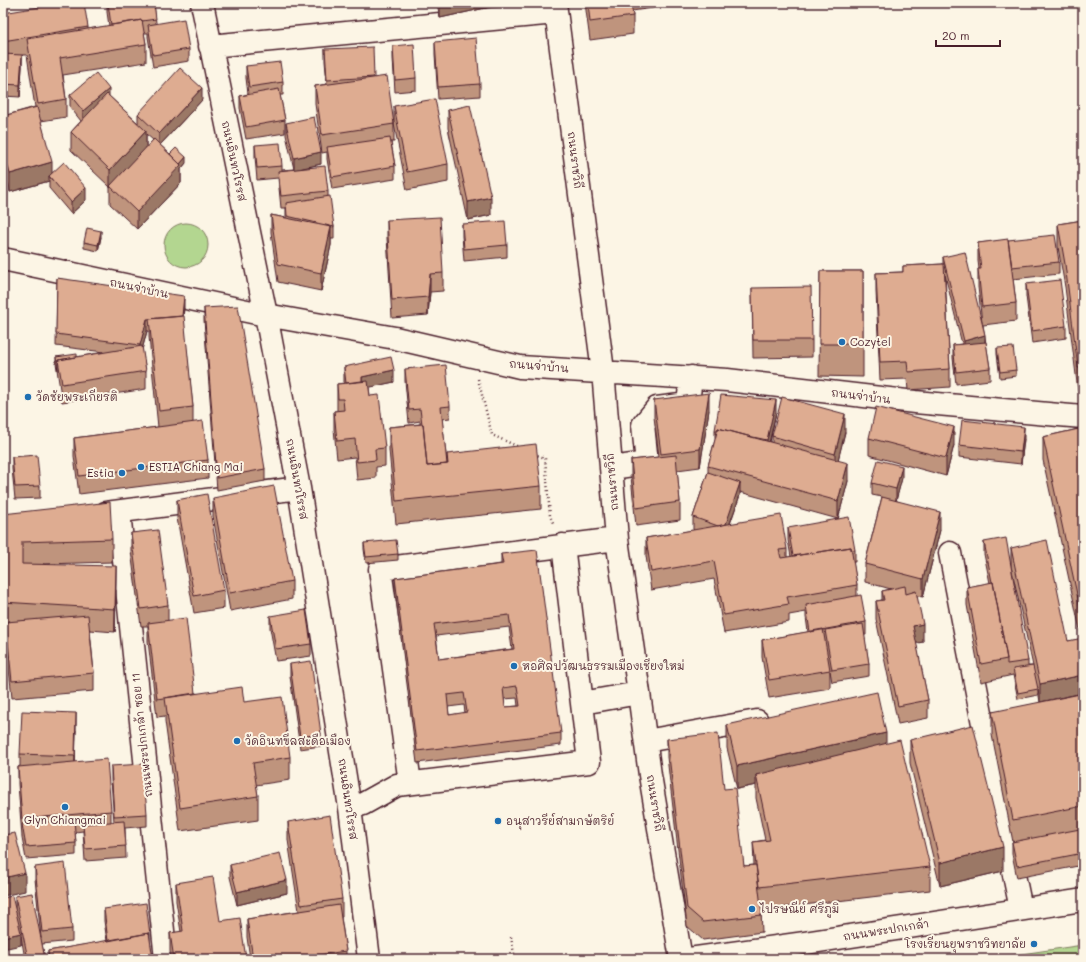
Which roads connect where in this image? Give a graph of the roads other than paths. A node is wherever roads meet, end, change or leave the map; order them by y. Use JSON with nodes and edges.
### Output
{"nodes":[{"id":1,"x":58,"y":3,"type":"edge"},
{"id":2,"x":202,"y":3,"type":"edge"},
{"id":3,"x":556,"y":8,"type":"edge"},
{"id":4,"x":3,"y":12,"type":"edge"},
{"id":5,"x":210,"y":46,"type":"junction"},
{"id":6,"x":3,"y":259,"type":"edge"},
{"id":7,"x":266,"y":315,"type":"junction"},
{"id":8,"x":603,"y":371,"type":"junction"},
{"id":9,"x":691,"y":377,"type":"junction"},
{"id":10,"x":1083,"y":416,"type":"edge"},
{"id":11,"x":611,"y":468,"type":"junction"},
{"id":12,"x":299,"y":488,"type":"junction"},
{"id":13,"x":119,"y":512,"type":"junction"},
{"id":14,"x":88,"y":515,"type":"edge"},
{"id":15,"x":617,"y":539,"type":"junction"},
{"id":16,"x":564,"y":546,"type":"junction"},
{"id":17,"x":950,"y":553,"type":"dead end"},
{"id":18,"x":639,"y":693,"type":"junction"},
{"id":19,"x":582,"y":703,"type":"junction"},
{"id":20,"x":776,"y":718,"type":"edge"},
{"id":21,"x":646,"y":741,"type":"junction"},
{"id":22,"x":410,"y":783,"type":"junction"},
{"id":23,"x":350,"y":808,"type":"junction"},
{"id":24,"x":1083,"y":900,"type":"edge"},
{"id":25,"x":1021,"y":910,"type":"junction"},
{"id":26,"x":166,"y":959,"type":"edge"},
{"id":27,"x":369,"y":959,"type":"edge"},
{"id":28,"x":681,"y":959,"type":"edge"},
{"id":29,"x":689,"y":959,"type":"edge"}],
"edges":[{"from":1,"to":4,"type":"street"},
{"from":2,"to":5,"type":"street","name":"ถนนอินทวโรรส"},
{"from":3,"to":5,"type":"street"},
{"from":3,"to":8,"type":"street","name":"ถนนราชวิถี"},
{"from":5,"to":7,"type":"street","name":"ถนนอินทวโรรส"},
{"from":6,"to":7,"type":"street","name":"ถนนจ่าบ้าน"},
{"from":7,"to":8,"type":"street","name":"ถนนจ่าบ้าน"},
{"from":7,"to":12,"type":"street","name":"ถนนอินทวโรรส"},
{"from":8,"to":9,"type":"street","name":"ถนนจ่าบ้าน"},
{"from":8,"to":11,"type":"street","name":"ถนนราชวิถี"},
{"from":9,"to":10,"type":"street","name":"ถนนจ่าบ้าน"},
{"from":9,"to":11,"type":"street"},
{"from":11,"to":15,"type":"street","name":"ถนนราชวิถี"},
{"from":12,"to":13,"type":"street"},
{"from":12,"to":23,"type":"street","name":"ถนนอินทวโรรส"},
{"from":13,"to":14,"type":"street"},
{"from":13,"to":26,"type":"street","name":"ถนนพระปกเกล้า ซอย 11"},
{"from":15,"to":16,"type":"street"},
{"from":15,"to":18,"type":"street","name":"ถนนราชวิถี"},
{"from":16,"to":19,"type":"street"},
{"from":16,"to":22,"type":"street"},
{"from":17,"to":25,"type":"street"},
{"from":18,"to":19,"type":"street"},
{"from":18,"to":21,"type":"street","name":"ถนนราชวิถี"},
{"from":19,"to":22,"type":"street"},
{"from":20,"to":21,"type":"street"},
{"from":21,"to":28,"type":"street","name":"ถนนราชวิถี"},
{"from":22,"to":23,"type":"street"},
{"from":23,"to":27,"type":"street","name":"ถนนอินทวโรรส"},
{"from":24,"to":25,"type":"street","name":"ถนนพระปกเกล้า"},
{"from":25,"to":29,"type":"street","name":"ถนนพระปกเกล้า"}]}
